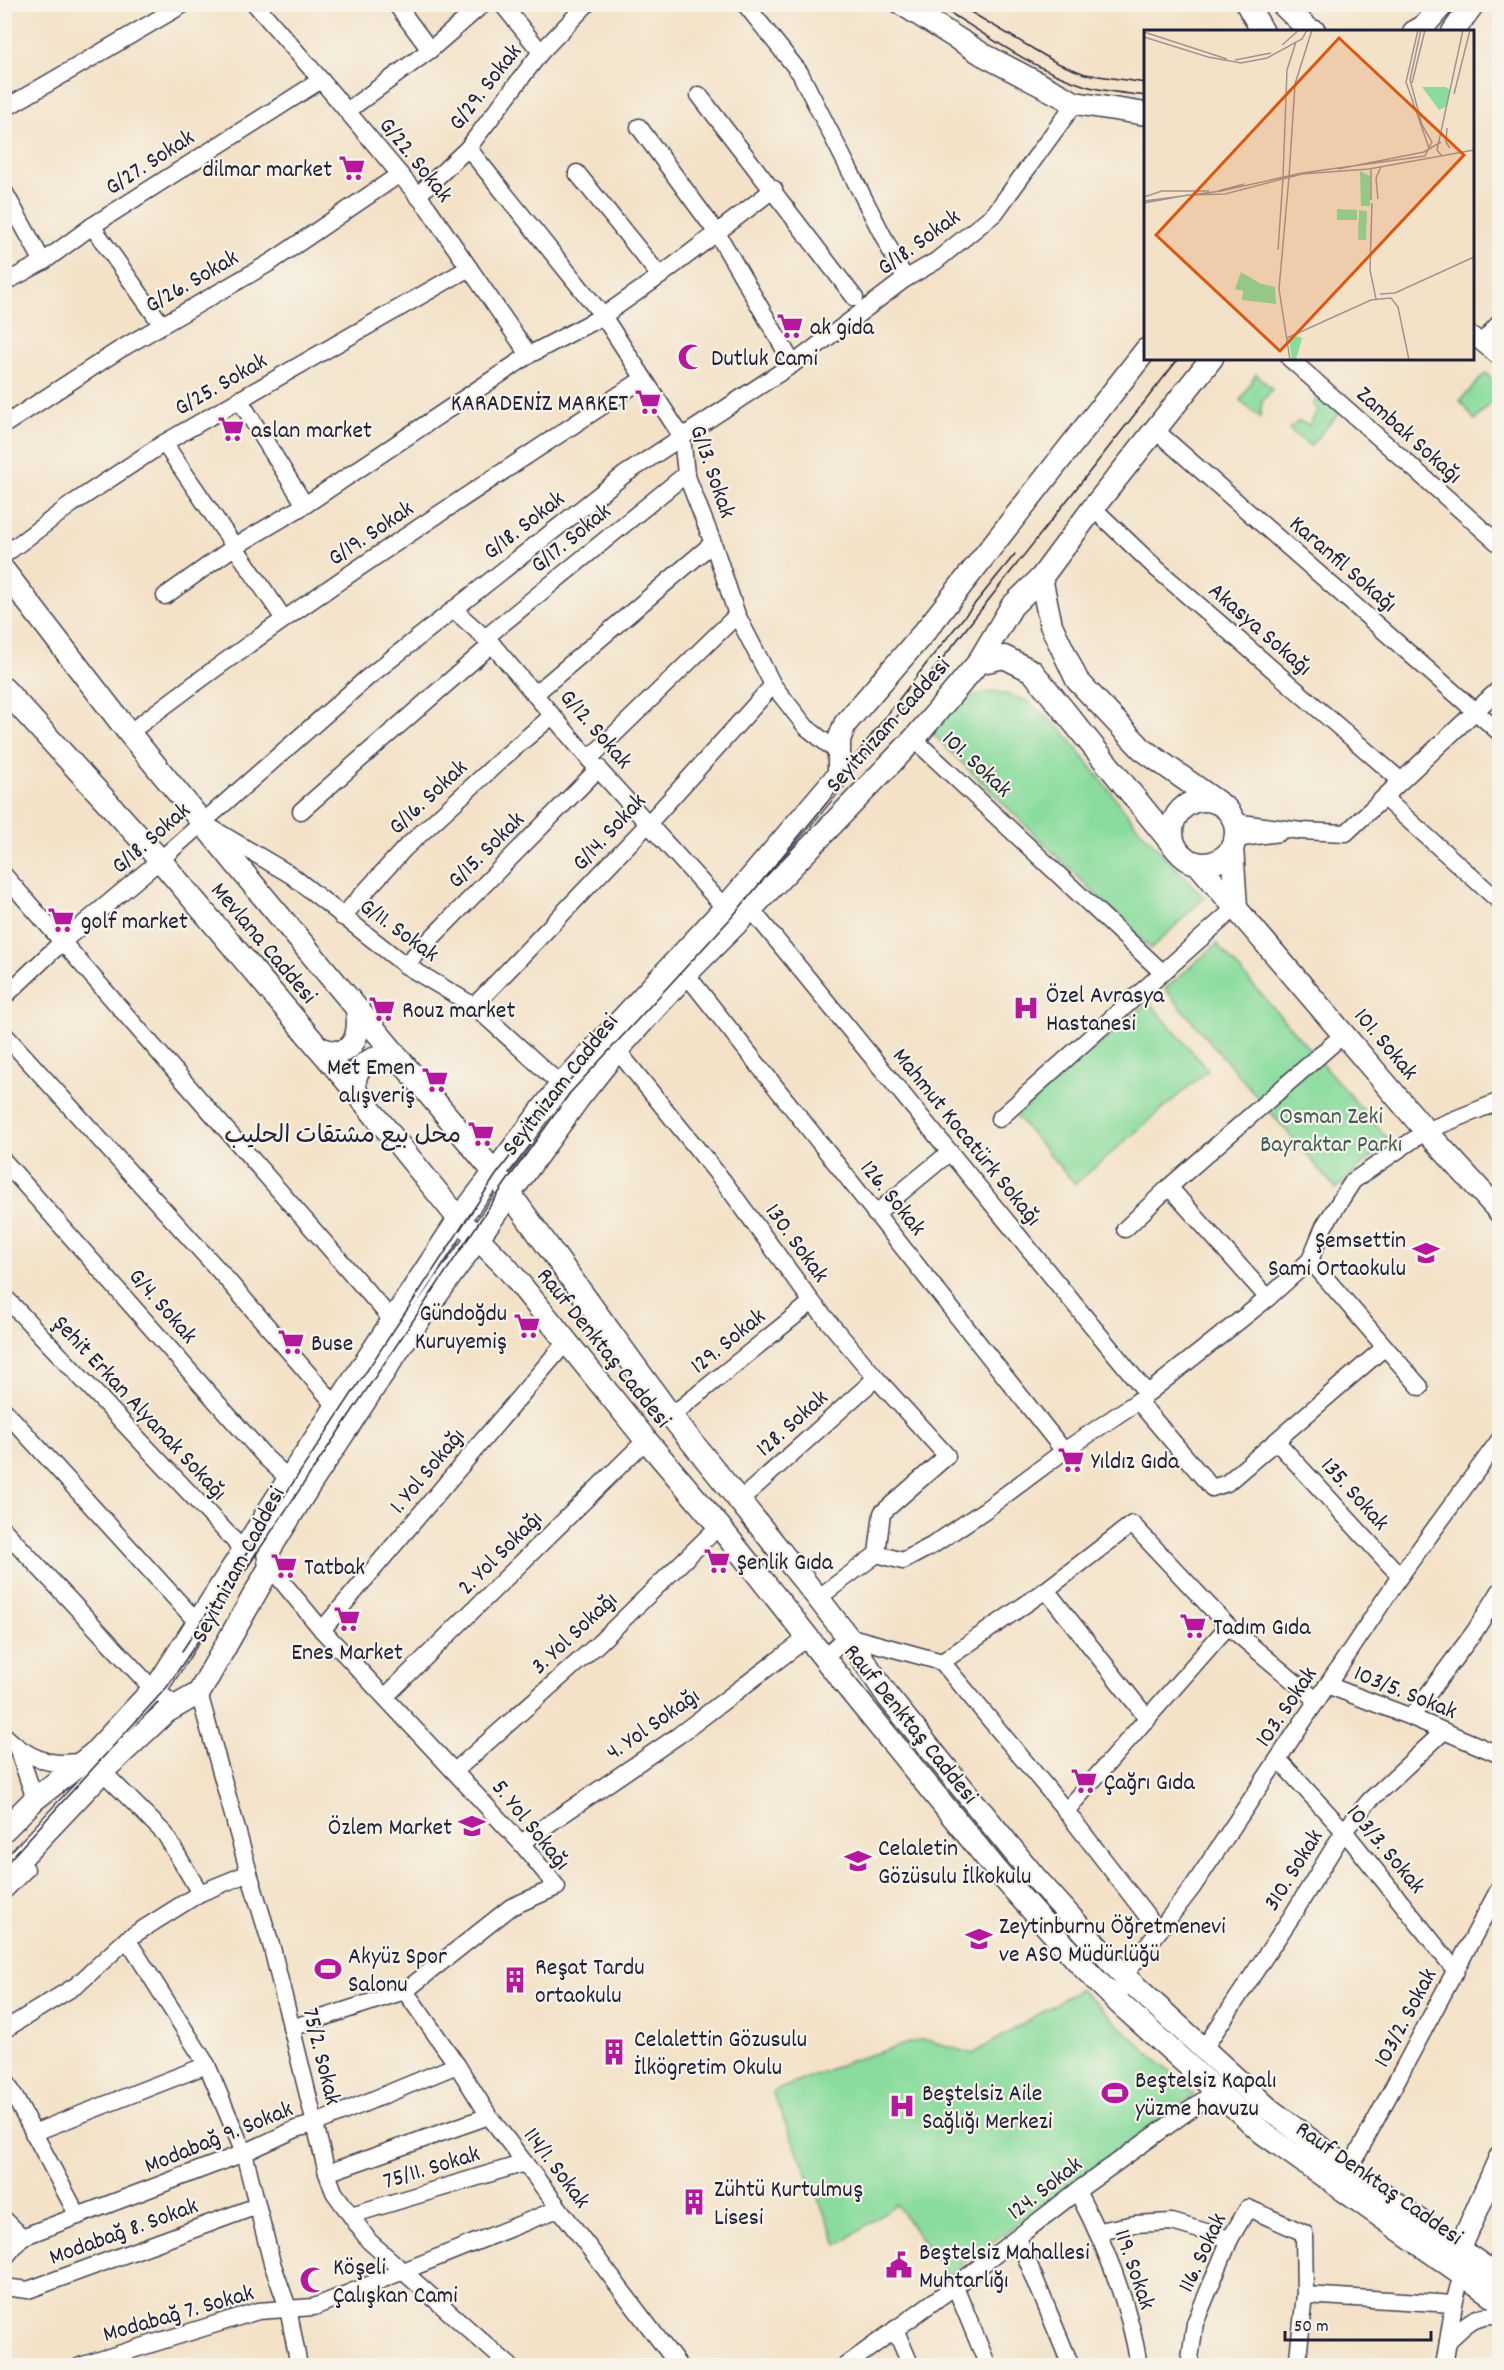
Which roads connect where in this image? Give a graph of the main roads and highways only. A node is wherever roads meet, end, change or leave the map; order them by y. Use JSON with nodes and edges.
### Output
{"nodes":[{"id":1,"x":902,"y":4,"type":"edge"},
{"id":2,"x":1247,"y":4,"type":"edge"},
{"id":3,"x":1282,"y":4,"type":"edge"},
{"id":4,"x":1443,"y":4,"type":"edge"},
{"id":5,"x":1473,"y":4,"type":"edge"},
{"id":6,"x":1262,"y":30,"type":"edge"},
{"id":7,"x":1310,"y":30,"type":"edge"},
{"id":8,"x":1418,"y":30,"type":"edge"},
{"id":9,"x":1455,"y":30,"type":"edge"},
{"id":10,"x":1144,"y":114,"type":"edge"},
{"id":11,"x":1144,"y":353,"type":"edge"},
{"id":12,"x":1210,"y":360,"type":"edge"},
{"id":13,"x":4,"y":571,"type":"edge"},
{"id":14,"x":1041,"y":578,"type":"junction"},
{"id":15,"x":978,"y":663,"type":"junction"},
{"id":16,"x":4,"y":689,"type":"edge"},
{"id":17,"x":1220,"y":804,"type":"junction"},
{"id":18,"x":1234,"y":836,"type":"junction"},
{"id":19,"x":1177,"y":850,"type":"junction"},
{"id":20,"x":1198,"y":864,"type":"junction"},
{"id":21,"x":1236,"y":907,"type":"junction"},
{"id":22,"x":357,"y":1010,"type":"junction"},
{"id":23,"x":318,"y":1047,"type":"junction"},
{"id":24,"x":401,"y":1063,"type":"junction"},
{"id":25,"x":357,"y":1092,"type":"junction"},
{"id":26,"x":494,"y":1172,"type":"junction"},
{"id":27,"x":510,"y":1192,"type":"junction"},
{"id":28,"x":1500,"y":1212,"type":"edge"},
{"id":29,"x":459,"y":1219,"type":"junction"},
{"id":30,"x":477,"y":1237,"type":"junction"},
{"id":31,"x":98,"y":1770,"type":"junction"},
{"id":32,"x":4,"y":1830,"type":"edge"},
{"id":33,"x":4,"y":1876,"type":"edge"},
{"id":34,"x":1500,"y":2158,"type":"edge"},
{"id":35,"x":1460,"y":2248,"type":"junction"},
{"id":36,"x":1500,"y":2278,"type":"edge"},
{"id":37,"x":1500,"y":2301,"type":"edge"}],
"edges":[{"from":1,"to":10,"type":"main road"},
{"from":2,"to":6,"type":"main road"},
{"from":3,"to":7,"type":"main road"},
{"from":4,"to":8,"type":"main road"},
{"from":5,"to":9,"type":"main road"},
{"from":11,"to":26,"type":"main road","name":"Seyitnizam Caddesi"},
{"from":12,"to":14,"type":"main road","name":"Seyitnizam Caddesi"},
{"from":13,"to":22,"type":"main road","name":"Rauf Denktaş Caddesi"},
{"from":14,"to":15,"type":"main road","name":"Seyitnizam Caddesi"},
{"from":14,"to":17,"type":"main road"},
{"from":15,"to":19,"type":"main road"},
{"from":15,"to":27,"type":"main road","name":"Seyitnizam Caddesi"},
{"from":16,"to":23,"type":"main road","name":"Mevlana Caddesi"},
{"from":17,"to":18,"type":"main road"},
{"from":17,"to":19,"type":"main road"},
{"from":18,"to":20,"type":"main road"},
{"from":18,"to":21,"type":"main road"},
{"from":19,"to":20,"type":"main road"},
{"from":20,"to":21,"type":"main road","name":"101. Sokak"},
{"from":21,"to":28,"type":"main road","name":"101. Sokak"},
{"from":22,"to":23,"type":"main road"},
{"from":22,"to":24,"type":"main road","name":"Rauf Denktaş Caddesi"},
{"from":23,"to":25,"type":"main road","name":"Mevlana Caddesi"},
{"from":24,"to":25,"type":"main road"},
{"from":24,"to":26,"type":"main road","name":"Rauf Denktaş Caddesi"},
{"from":25,"to":29,"type":"main road","name":"Mevlana Caddesi"},
{"from":26,"to":27,"type":"main road","name":"Rauf Denktaş Caddesi"},
{"from":26,"to":29,"type":"main road","name":"Seyitnizam Caddesi"},
{"from":27,"to":30,"type":"main road","name":"Seyitnizam Caddesi"},
{"from":27,"to":35,"type":"main road","name":"Rauf Denktaş Caddesi"},
{"from":29,"to":30,"type":"main road","name":"Mevlana Caddesi"},
{"from":29,"to":31,"type":"main road","name":"Seyitnizam Caddesi"},
{"from":30,"to":31,"type":"main road","name":"Seyitnizam Caddesi"},
{"from":30,"to":37,"type":"main road","name":"Rauf Denktaş Caddesi"},
{"from":31,"to":32,"type":"main road","name":"Seyitnizam Caddesi"},
{"from":31,"to":33,"type":"main road","name":"Seyitnizam Caddesi"},
{"from":34,"to":35,"type":"main road"},
{"from":35,"to":36,"type":"main road","name":"Rauf Denktaş Caddesi"}]}
